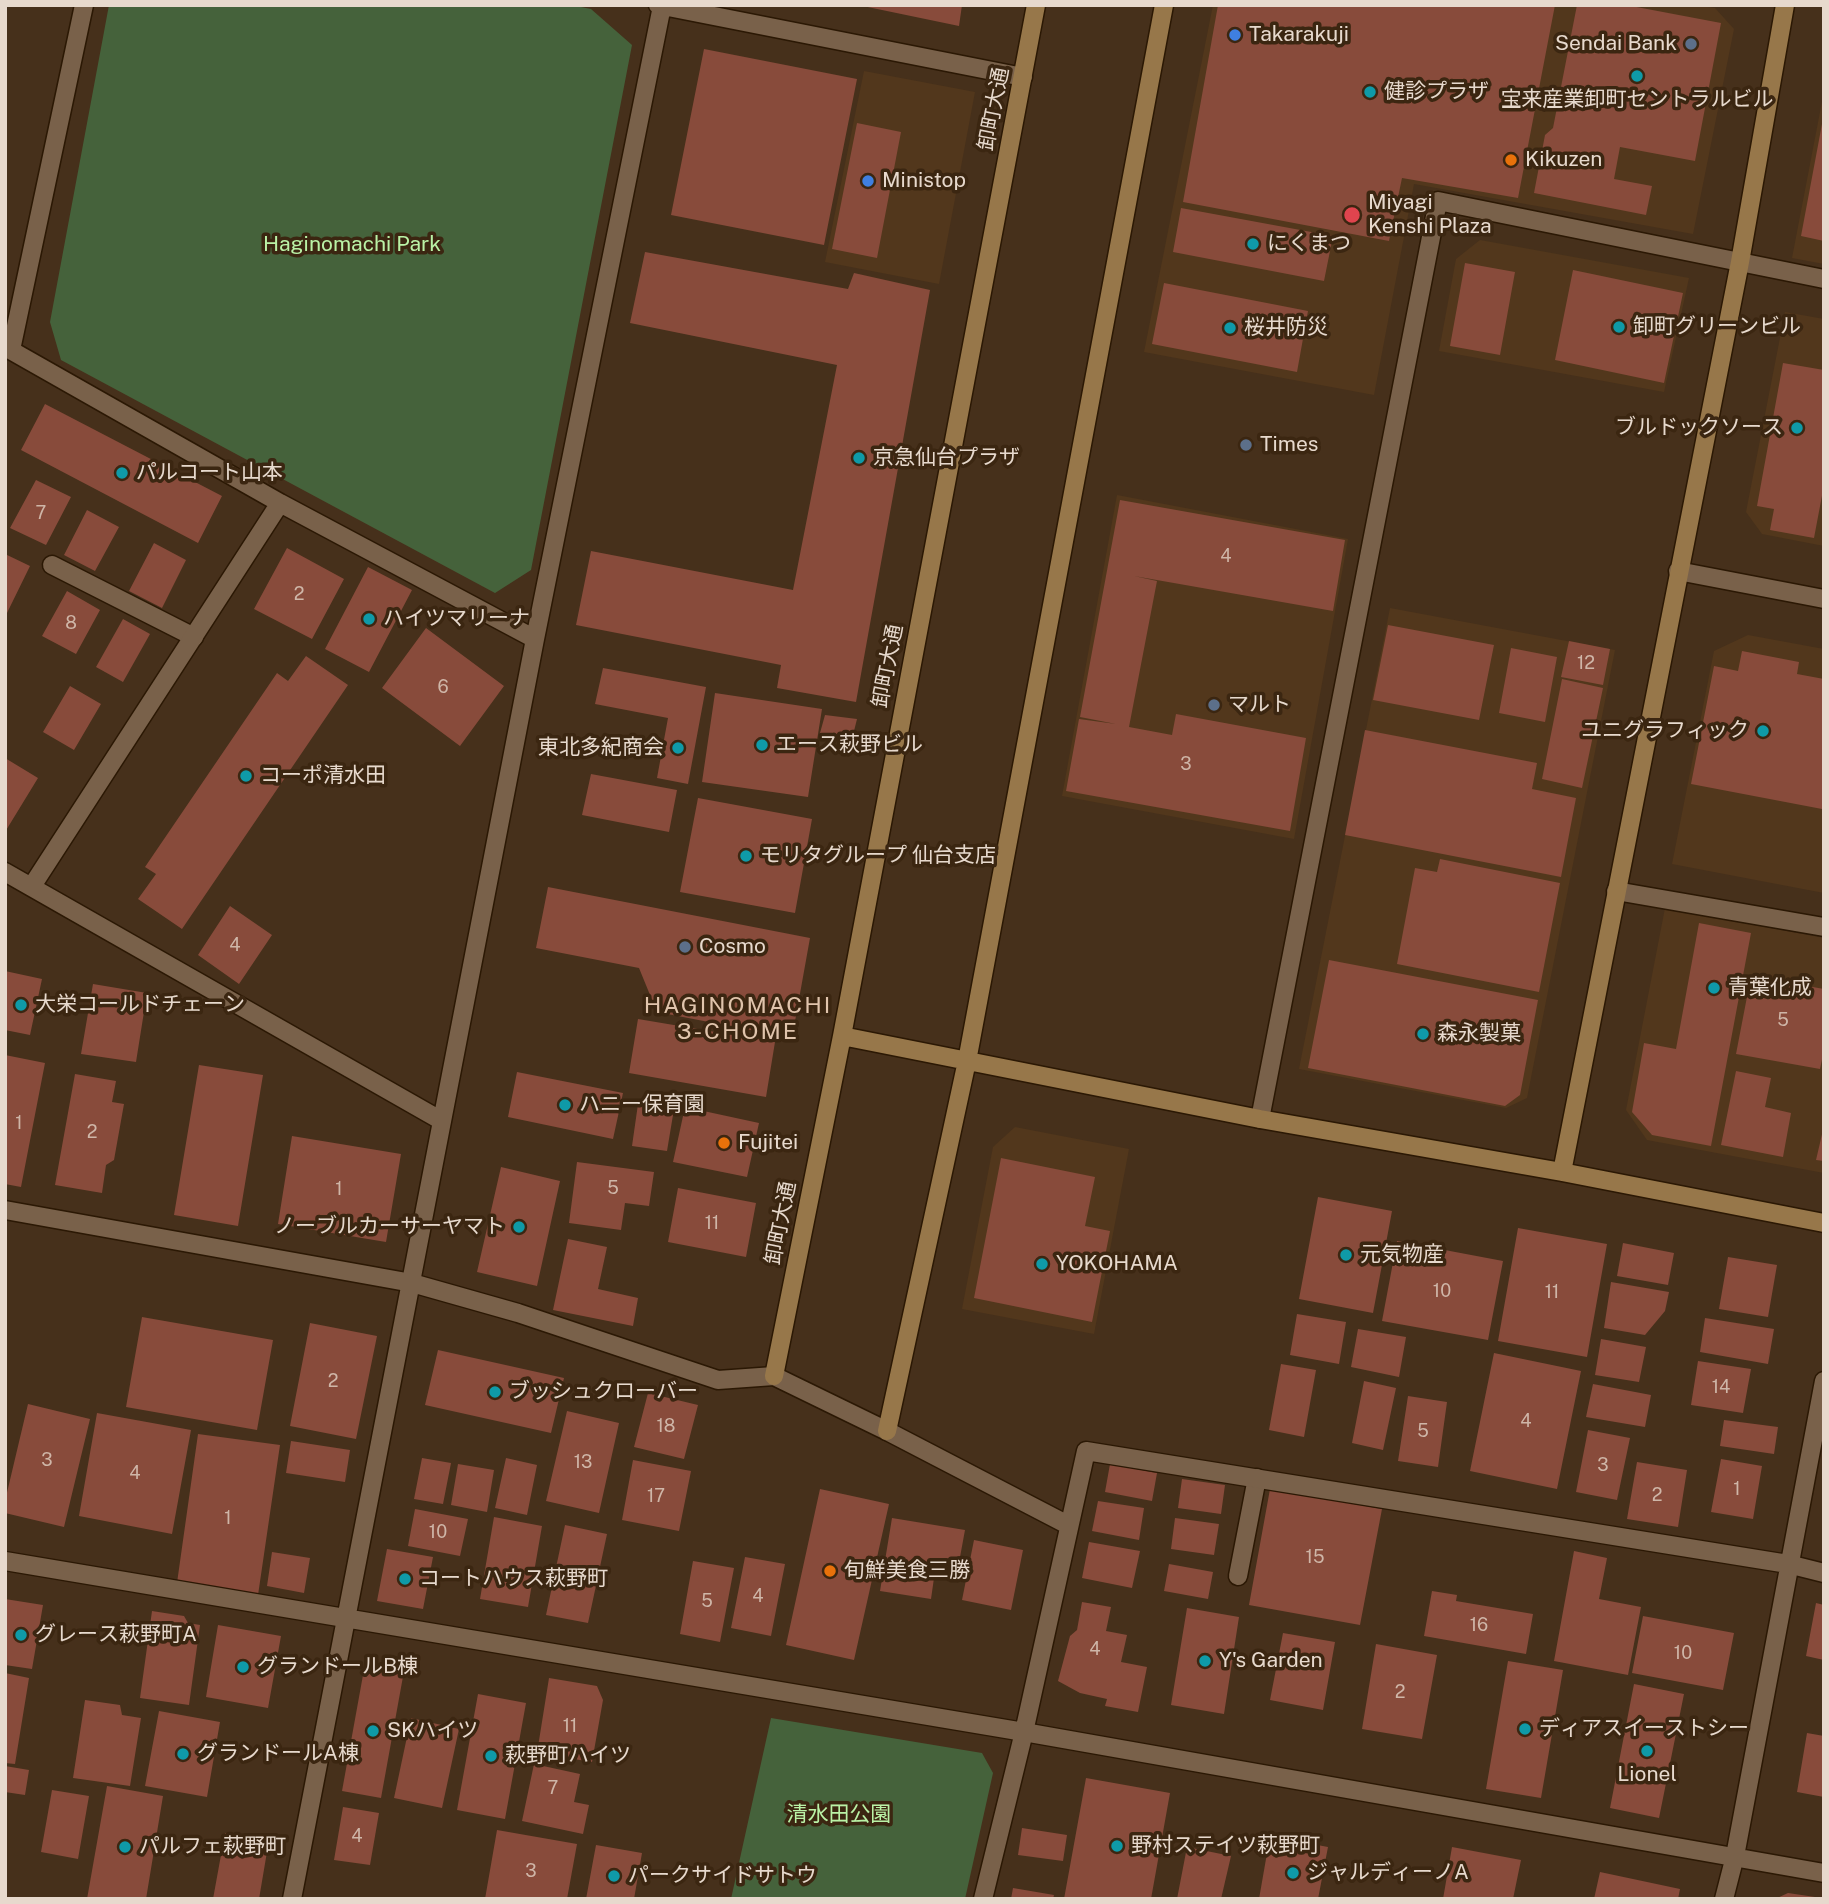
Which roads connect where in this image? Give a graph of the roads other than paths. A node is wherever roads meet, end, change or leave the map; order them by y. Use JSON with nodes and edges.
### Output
{"nodes":[{"id":1,"x":83,"y":5,"type":"edge"},
{"id":2,"x":1036,"y":5,"type":"edge"},
{"id":3,"x":1164,"y":5,"type":"edge"},
{"id":4,"x":1785,"y":5,"type":"edge"},
{"id":5,"x":660,"y":6,"type":"edge"},
{"id":6,"x":1023,"y":77,"type":"junction"},
{"id":7,"x":1740,"y":262,"type":"junction"},
{"id":8,"x":1824,"y":279,"type":"edge"},
{"id":9,"x":8,"y":349,"type":"edge"},
{"id":10,"x":280,"y":503,"type":"junction"},
{"id":11,"x":52,"y":565,"type":"dead end"},
{"id":12,"x":1678,"y":571,"type":"junction"},
{"id":13,"x":1824,"y":599,"type":"edge"},
{"id":14,"x":194,"y":637,"type":"junction"},
{"id":15,"x":535,"y":639,"type":"junction"},
{"id":16,"x":5,"y":872,"type":"edge"},
{"id":17,"x":32,"y":886,"type":"junction"},
{"id":18,"x":1616,"y":891,"type":"junction"},
{"id":19,"x":1824,"y":927,"type":"edge"},
{"id":20,"x":842,"y":1037,"type":"junction"},
{"id":21,"x":967,"y":1061,"type":"junction"},
{"id":22,"x":1260,"y":1119,"type":"junction"},
{"id":23,"x":442,"y":1121,"type":"junction"},
{"id":24,"x":1562,"y":1172,"type":"junction"},
{"id":25,"x":5,"y":1210,"type":"edge"},
{"id":26,"x":1824,"y":1223,"type":"edge"},
{"id":27,"x":412,"y":1283,"type":"junction"},
{"id":28,"x":774,"y":1376,"type":"junction"},
{"id":29,"x":1824,"y":1381,"type":"edge"},
{"id":30,"x":887,"y":1431,"type":"junction"},
{"id":31,"x":1257,"y":1478,"type":"junction"},
{"id":32,"x":1068,"y":1525,"type":"junction"},
{"id":33,"x":5,"y":1561,"type":"edge"},
{"id":34,"x":1788,"y":1564,"type":"junction"},
{"id":35,"x":1824,"y":1573,"type":"edge"},
{"id":36,"x":1237,"y":1576,"type":"dead end"},
{"id":37,"x":346,"y":1618,"type":"junction"},
{"id":38,"x":1024,"y":1731,"type":"junction"},
{"id":39,"x":1735,"y":1856,"type":"junction"},
{"id":40,"x":1824,"y":1873,"type":"edge"},
{"id":41,"x":292,"y":1899,"type":"edge"},
{"id":42,"x":983,"y":1899,"type":"edge"},
{"id":43,"x":1724,"y":1899,"type":"edge"}],
"edges":[{"from":1,"to":9,"type":"street"},
{"from":2,"to":6,"type":"street","name":"卸町大通"},
{"from":3,"to":21,"type":"street"},
{"from":4,"to":7,"type":"street"},
{"from":5,"to":6,"type":"street"},
{"from":5,"to":15,"type":"street"},
{"from":6,"to":20,"type":"street","name":"卸町大通"},
{"from":7,"to":8,"type":"street"},
{"from":7,"to":12,"type":"street"},
{"from":7,"to":22,"type":"street"},
{"from":9,"to":10,"type":"street"},
{"from":10,"to":14,"type":"street"},
{"from":10,"to":15,"type":"street"},
{"from":11,"to":14,"type":"street"},
{"from":12,"to":13,"type":"street"},
{"from":12,"to":18,"type":"street"},
{"from":14,"to":17,"type":"street"},
{"from":15,"to":23,"type":"street"},
{"from":16,"to":17,"type":"street"},
{"from":17,"to":23,"type":"street"},
{"from":18,"to":19,"type":"street"},
{"from":18,"to":24,"type":"street"},
{"from":20,"to":21,"type":"street"},
{"from":20,"to":28,"type":"street","name":"卸町大通"},
{"from":21,"to":22,"type":"street"},
{"from":21,"to":30,"type":"street"},
{"from":22,"to":24,"type":"street"},
{"from":23,"to":27,"type":"street"},
{"from":24,"to":26,"type":"street"},
{"from":25,"to":27,"type":"street"},
{"from":27,"to":28,"type":"street"},
{"from":27,"to":37,"type":"street"},
{"from":28,"to":30,"type":"street"},
{"from":29,"to":34,"type":"street"},
{"from":30,"to":32,"type":"street"},
{"from":31,"to":32,"type":"street"},
{"from":31,"to":34,"type":"street"},
{"from":31,"to":36,"type":"street"},
{"from":32,"to":38,"type":"street"},
{"from":33,"to":37,"type":"street"},
{"from":34,"to":35,"type":"street"},
{"from":34,"to":39,"type":"street"},
{"from":37,"to":38,"type":"street"},
{"from":37,"to":41,"type":"street"},
{"from":38,"to":39,"type":"street"},
{"from":38,"to":42,"type":"street"},
{"from":39,"to":40,"type":"street"},
{"from":39,"to":43,"type":"street"}]}
